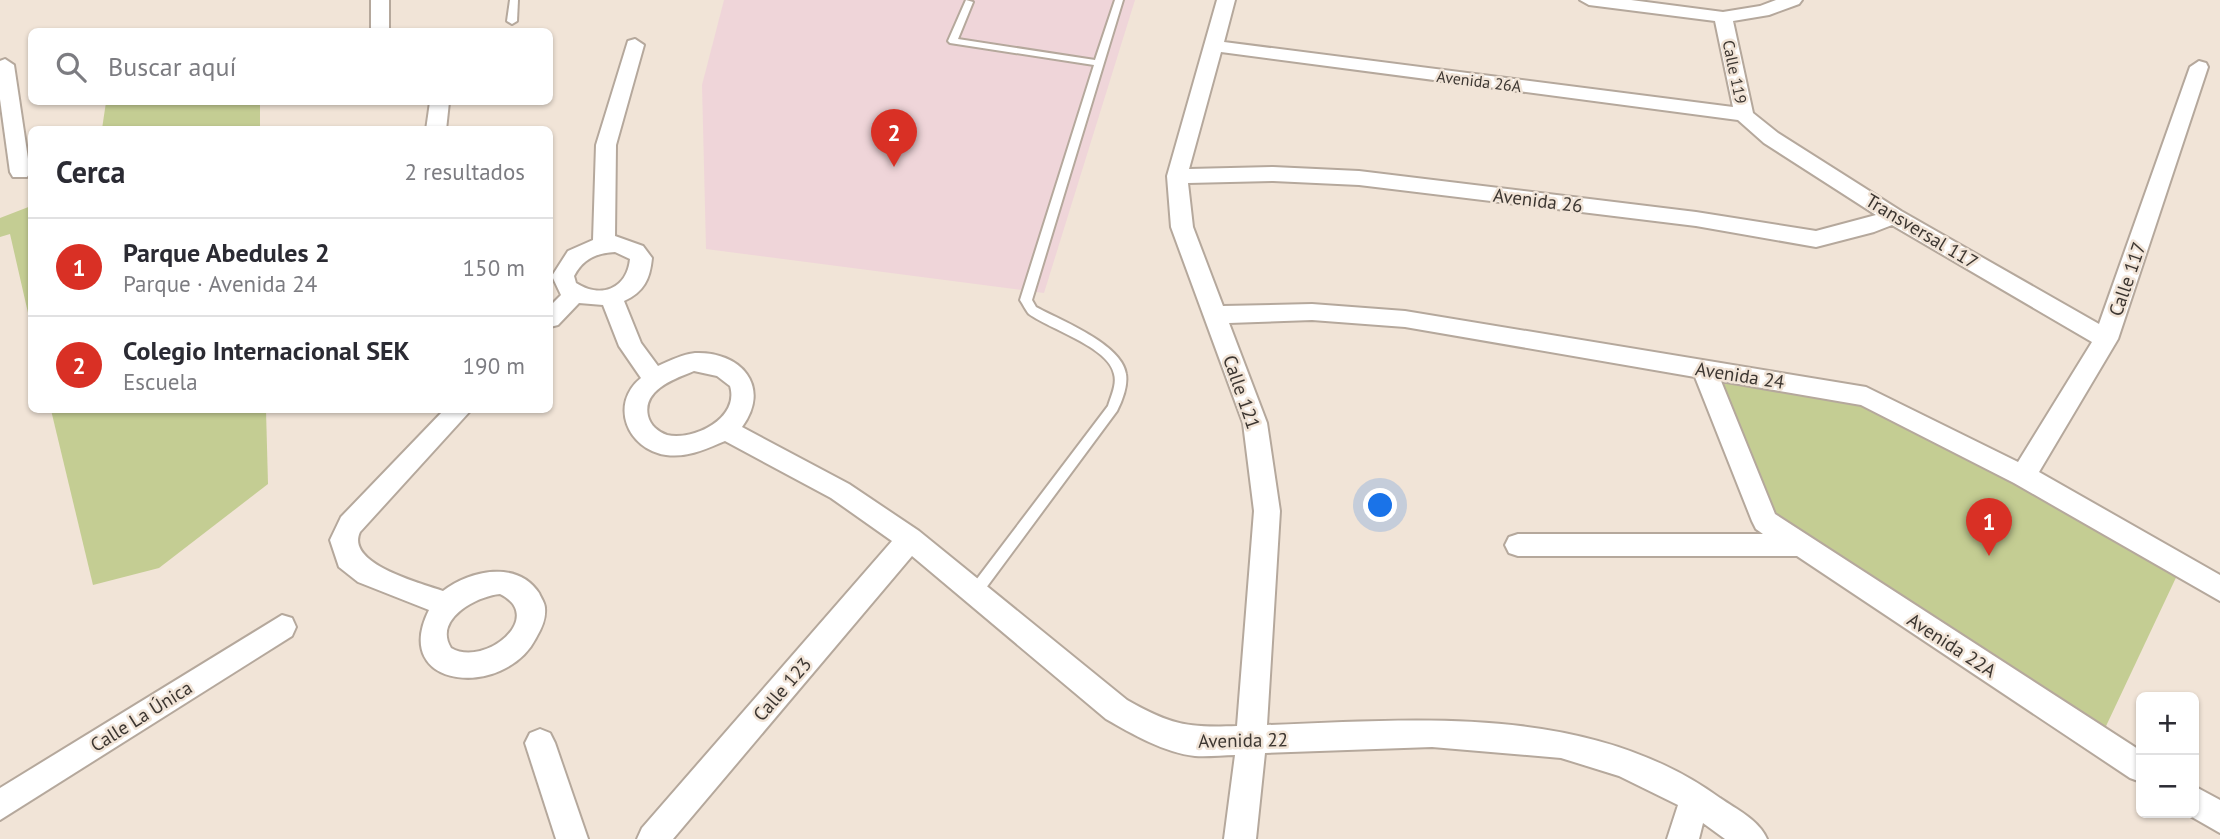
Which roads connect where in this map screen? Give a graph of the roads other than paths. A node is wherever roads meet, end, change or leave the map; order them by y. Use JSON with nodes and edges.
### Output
{"nodes":[{"id":1,"x":380,"y":0,"type":"edge"},
{"id":2,"x":514,"y":0,"type":"edge"},
{"id":3,"x":1119,"y":0,"type":"edge"},
{"id":4,"x":1226,"y":0,"type":"edge"},
{"id":5,"x":1589,"y":0,"type":"edge"},
{"id":6,"x":1793,"y":0,"type":"edge"},
{"id":7,"x":970,"y":2,"type":"dead end"},
{"id":8,"x":1723,"y":17,"type":"junction"},
{"id":9,"x":512,"y":21,"type":"dead end"},
{"id":10,"x":380,"y":28,"type":"edge"},
{"id":11,"x":635,"y":45,"type":"dead end"},
{"id":12,"x":1215,"y":46,"type":"junction"},
{"id":13,"x":1099,"y":63,"type":"junction"},
{"id":14,"x":0,"y":67,"type":"edge"},
{"id":15,"x":2199,"y":67,"type":"dead end"},
{"id":16,"x":439,"y":105,"type":"edge"},
{"id":17,"x":1744,"y":115,"type":"junction"},
{"id":18,"x":436,"y":126,"type":"edge"},
{"id":19,"x":20,"y":172,"type":"dead end"},
{"id":20,"x":1177,"y":176,"type":"junction"},
{"id":21,"x":1893,"y":216,"type":"junction"},
{"id":22,"x":604,"y":245,"type":"junction"},
{"id":23,"x":573,"y":295,"type":"junction"},
{"id":24,"x":611,"y":296,"type":"junction"},
{"id":25,"x":1214,"y":315,"type":"junction"},
{"id":26,"x":553,"y":316,"type":"edge"},
{"id":27,"x":2106,"y":339,"type":"junction"},
{"id":28,"x":1704,"y":368,"type":"junction"},
{"id":29,"x":653,"y":377,"type":"junction"},
{"id":30,"x":456,"y":413,"type":"edge"},
{"id":31,"x":724,"y":429,"type":"junction"},
{"id":32,"x":2022,"y":476,"type":"junction"},
{"id":33,"x":910,"y":539,"type":"junction"},
{"id":34,"x":1518,"y":545,"type":"dead end"},
{"id":35,"x":1800,"y":545,"type":"junction"},
{"id":36,"x":2220,"y":589,"type":"edge"},
{"id":37,"x":975,"y":592,"type":"junction"},
{"id":38,"x":447,"y":605,"type":"dead end"},
{"id":39,"x":282,"y":627,"type":"dead end"},
{"id":40,"x":1251,"y":741,"type":"junction"},
{"id":41,"x":540,"y":743,"type":"dead end"},
{"id":42,"x":2136,"y":765,"type":"edge"},
{"id":43,"x":1695,"y":798,"type":"junction"},
{"id":44,"x":2199,"y":804,"type":"edge"},
{"id":45,"x":0,"y":805,"type":"edge"},
{"id":46,"x":2220,"y":818,"type":"edge"},
{"id":47,"x":572,"y":839,"type":"edge"},
{"id":48,"x":653,"y":839,"type":"edge"},
{"id":49,"x":1240,"y":839,"type":"edge"},
{"id":50,"x":1683,"y":839,"type":"edge"},
{"id":51,"x":1751,"y":839,"type":"edge"}],
"edges":[{"from":1,"to":10,"type":"street"},
{"from":2,"to":9,"type":"lane"},
{"from":3,"to":13,"type":"lane"},
{"from":4,"to":12,"type":"street","name":"Calle 121"},
{"from":5,"to":8,"type":"street"},
{"from":6,"to":8,"type":"street","name":"Calle 119"},
{"from":7,"to":13,"type":"lane"},
{"from":8,"to":17,"type":"street","name":"Calle 119"},
{"from":11,"to":22,"type":"street"},
{"from":12,"to":17,"type":"street","name":"Avenida 26A"},
{"from":12,"to":20,"type":"street","name":"Calle 121"},
{"from":13,"to":37,"type":"lane"},
{"from":14,"to":19,"type":"street"},
{"from":15,"to":27,"type":"street","name":"Calle 117"},
{"from":16,"to":18,"type":"street"},
{"from":17,"to":21,"type":"street","name":"Transversal 117"},
{"from":20,"to":21,"type":"street","name":"Avenida 26"},
{"from":20,"to":25,"type":"street","name":"Calle 121"},
{"from":21,"to":27,"type":"street","name":"Transversal 117"},
{"from":22,"to":23,"type":"street"},
{"from":22,"to":24,"type":"street"},
{"from":23,"to":24,"type":"street"},
{"from":23,"to":26,"type":"street"},
{"from":24,"to":29,"type":"street"},
{"from":25,"to":28,"type":"street","name":"Avenida 24"},
{"from":25,"to":40,"type":"street","name":"Calle 121"},
{"from":27,"to":32,"type":"street","name":"Calle 117"},
{"from":28,"to":32,"type":"street","name":"Avenida 24"},
{"from":28,"to":35,"type":"street","name":"Avenida 22A"},
{"from":29,"to":31,"type":"street"},
{"from":29,"to":31,"type":"street"},
{"from":30,"to":38,"type":"street"},
{"from":31,"to":33,"type":"street","name":"Avenida 22"},
{"from":32,"to":36,"type":"street","name":"Avenida 24"},
{"from":33,"to":37,"type":"street","name":"Avenida 22"},
{"from":33,"to":48,"type":"street","name":"Calle 123"},
{"from":34,"to":35,"type":"street"},
{"from":35,"to":42,"type":"street","name":"Avenida 22A"},
{"from":37,"to":40,"type":"street","name":"Avenida 22"},
{"from":39,"to":45,"type":"street","name":"Calle La Única"},
{"from":40,"to":43,"type":"street","name":"Avenida 22"},
{"from":40,"to":49,"type":"street","name":"Calle 121"},
{"from":41,"to":47,"type":"street"},
{"from":43,"to":50,"type":"street"},
{"from":43,"to":51,"type":"street","name":"Avenida 22"},
{"from":44,"to":46,"type":"street"}]}
